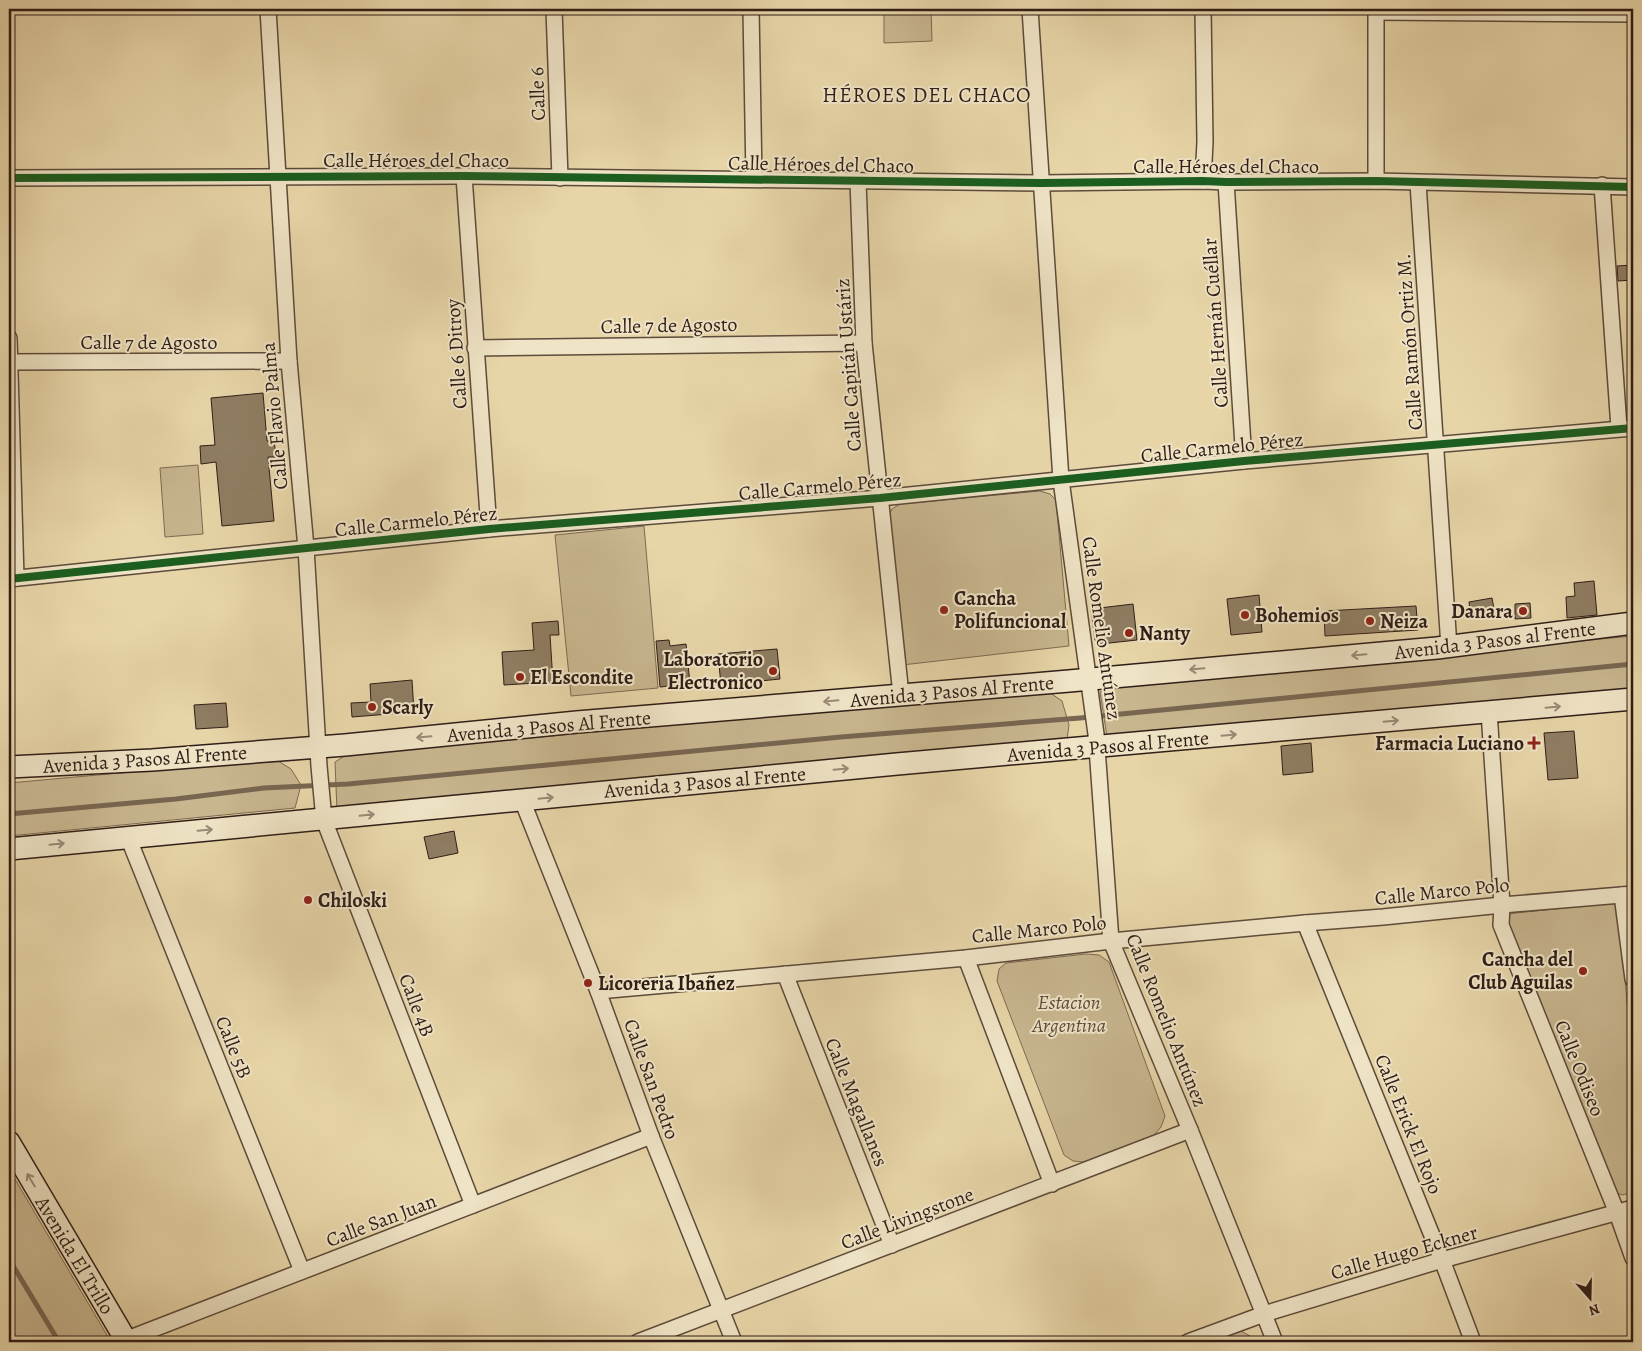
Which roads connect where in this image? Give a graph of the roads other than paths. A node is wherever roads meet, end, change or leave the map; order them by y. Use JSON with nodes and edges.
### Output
{"nodes":[{"id":1,"x":268,"y":9,"type":"edge"},
{"id":2,"x":554,"y":9,"type":"edge"},
{"id":3,"x":750,"y":9,"type":"edge"},
{"id":4,"x":1030,"y":9,"type":"edge"},
{"id":5,"x":1203,"y":9,"type":"edge"},
{"id":6,"x":1376,"y":10,"type":"edge"},
{"id":7,"x":1633,"y":14,"type":"edge"},
{"id":8,"x":278,"y":176,"type":"junction"},
{"id":9,"x":464,"y":176,"type":"junction"},
{"id":10,"x":9,"y":178,"type":"edge"},
{"id":11,"x":560,"y":178,"type":"junction"},
{"id":12,"x":754,"y":179,"type":"junction"},
{"id":13,"x":1203,"y":180,"type":"junction"},
{"id":14,"x":858,"y":181,"type":"junction"},
{"id":15,"x":1376,"y":181,"type":"junction"},
{"id":16,"x":1226,"y":182,"type":"junction"},
{"id":17,"x":1041,"y":183,"type":"junction"},
{"id":18,"x":1418,"y":183,"type":"junction"},
{"id":19,"x":1602,"y":185,"type":"junction"},
{"id":20,"x":1633,"y":187,"type":"edge"},
{"id":21,"x":9,"y":338,"type":"edge"},
{"id":22,"x":864,"y":342,"type":"junction"},
{"id":23,"x":475,"y":348,"type":"junction"},
{"id":24,"x":289,"y":361,"type":"junction"},
{"id":25,"x":10,"y":362,"type":"edge"},
{"id":26,"x":1626,"y":428,"type":"edge"},
{"id":27,"x":1436,"y":445,"type":"junction"},
{"id":28,"x":1244,"y":461,"type":"junction"},
{"id":29,"x":1061,"y":480,"type":"junction"},
{"id":30,"x":880,"y":498,"type":"junction"},
{"id":31,"x":488,"y":529,"type":"junction"},
{"id":32,"x":306,"y":548,"type":"junction"},
{"id":33,"x":13,"y":578,"type":"edge"},
{"id":34,"x":1633,"y":623,"type":"edge"},
{"id":35,"x":1449,"y":647,"type":"junction"},
{"id":36,"x":1089,"y":687,"type":"junction"},
{"id":37,"x":901,"y":695,"type":"junction"},
{"id":38,"x":1633,"y":699,"type":"edge"},
{"id":39,"x":1490,"y":712,"type":"junction"},
{"id":40,"x":1096,"y":741,"type":"junction"},
{"id":41,"x":319,"y":756,"type":"junction"},
{"id":42,"x":11,"y":763,"type":"edge"},
{"id":43,"x":583,"y":794,"type":"joint"},
{"id":44,"x":522,"y":800,"type":"junction"},
{"id":45,"x":324,"y":812,"type":"junction"},
{"id":46,"x":128,"y":836,"type":"junction"},
{"id":47,"x":9,"y":849,"type":"edge"},
{"id":48,"x":1628,"y":894,"type":"edge"},
{"id":49,"x":1502,"y":905,"type":"junction"},
{"id":50,"x":1305,"y":922,"type":"junction"},
{"id":51,"x":1111,"y":941,"type":"junction"},
{"id":52,"x":966,"y":958,"type":"junction"},
{"id":53,"x":785,"y":974,"type":"junction"},
{"id":54,"x":1633,"y":979,"type":"edge"},
{"id":55,"x":598,"y":991,"type":"junction"},
{"id":56,"x":1190,"y":1130,"type":"junction"},
{"id":57,"x":651,"y":1136,"type":"junction"},
{"id":58,"x":9,"y":1142,"type":"edge"},
{"id":59,"x":1052,"y":1184,"type":"junction"},
{"id":60,"x":473,"y":1205,"type":"junction"},
{"id":61,"x":1633,"y":1208,"type":"edge"},
{"id":62,"x":1617,"y":1213,"type":"junction"},
{"id":63,"x":892,"y":1245,"type":"junction"},
{"id":64,"x":1633,"y":1258,"type":"edge"},
{"id":65,"x":1442,"y":1260,"type":"junction"},
{"id":66,"x":302,"y":1271,"type":"junction"},
{"id":67,"x":722,"y":1310,"type":"junction"},
{"id":68,"x":1264,"y":1314,"type":"junction"},
{"id":69,"x":126,"y":1341,"type":"edge"},
{"id":70,"x":638,"y":1342,"type":"edge"},
{"id":71,"x":734,"y":1342,"type":"edge"},
{"id":72,"x":1188,"y":1342,"type":"edge"},
{"id":73,"x":1274,"y":1342,"type":"edge"},
{"id":74,"x":1472,"y":1342,"type":"edge"}],
"edges":[{"from":1,"to":8,"type":"street","name":"Calle Flavio Palma"},
{"from":2,"to":11,"type":"street","name":"Calle 6"},
{"from":3,"to":12,"type":"street"},
{"from":4,"to":17,"type":"street","name":"Calle Romelio Antúnez"},
{"from":5,"to":13,"type":"street"},
{"from":6,"to":7,"type":"street"},
{"from":6,"to":15,"type":"street"},
{"from":8,"to":9,"type":"street","name":"Calle Héroes del Chaco"},
{"from":8,"to":10,"type":"street","name":"Calle Héroes del Chaco"},
{"from":8,"to":24,"type":"street","name":"Calle Flavio Palma"},
{"from":9,"to":11,"type":"street","name":"Calle Héroes del Chaco"},
{"from":9,"to":23,"type":"street","name":"Calle 6 Ditroy"},
{"from":11,"to":12,"type":"street","name":"Calle Héroes del Chaco"},
{"from":12,"to":14,"type":"street","name":"Calle Héroes del Chaco"},
{"from":13,"to":16,"type":"street","name":"Calle Héroes del Chaco"},
{"from":13,"to":17,"type":"street","name":"Calle Héroes del Chaco"},
{"from":14,"to":17,"type":"street","name":"Calle Héroes del Chaco"},
{"from":14,"to":22,"type":"street","name":"Calle Capitán Ustáriz"},
{"from":15,"to":16,"type":"street","name":"Calle Héroes del Chaco"},
{"from":15,"to":18,"type":"street","name":"Calle Héroes del Chaco"},
{"from":16,"to":28,"type":"street","name":"Calle Hernán Cuéllar"},
{"from":17,"to":29,"type":"street","name":"Calle Romelio Antúnez"},
{"from":18,"to":19,"type":"street","name":"Calle Héroes del Chaco"},
{"from":18,"to":27,"type":"street","name":"Calle Ramón Ortiz M."},
{"from":19,"to":20,"type":"street","name":"Calle Héroes del Chaco"},
{"from":19,"to":26,"type":"street"},
{"from":21,"to":25,"type":"street"},
{"from":22,"to":23,"type":"street","name":"Calle 7 de Agosto"},
{"from":22,"to":30,"type":"street","name":"Calle Capitán Ustáriz"},
{"from":23,"to":31,"type":"street","name":"Calle 6 Ditroy"},
{"from":24,"to":25,"type":"street","name":"Calle 7 de Agosto"},
{"from":24,"to":32,"type":"street","name":"Calle Flavio Palma"},
{"from":25,"to":33,"type":"street"},
{"from":26,"to":27,"type":"street","name":"Calle Carmelo Pérez"},
{"from":27,"to":28,"type":"street","name":"Calle Carmelo Pérez"},
{"from":27,"to":35,"type":"street","name":"Calle Ramón Ortiz M."},
{"from":28,"to":29,"type":"street","name":"Calle Carmelo Pérez"},
{"from":29,"to":30,"type":"street","name":"Calle Carmelo Pérez"},
{"from":29,"to":36,"type":"street","name":"Calle Romelio Antúnez"},
{"from":30,"to":31,"type":"street","name":"Calle Carmelo Pérez"},
{"from":30,"to":37,"type":"street","name":"Calle Capitán Ustáriz"},
{"from":31,"to":32,"type":"street","name":"Calle Carmelo Pérez"},
{"from":32,"to":33,"type":"street","name":"Calle Carmelo Pérez"},
{"from":32,"to":41,"type":"street","name":"Calle Flavio Palma"},
{"from":34,"to":35,"type":"main road","name":"Avenida 3 Pasos al Frente"},
{"from":35,"to":36,"type":"main road","name":"Avenida 3 Pasos al Frente","one_way":true},
{"from":36,"to":37,"type":"main road","name":"Avenida 3 Pasos Al Frente"},
{"from":36,"to":40,"type":"street","name":"Calle Romelio Antúnez"},
{"from":37,"to":41,"type":"main road","name":"Avenida 3 Pasos Al Frente","one_way":true},
{"from":39,"to":38,"type":"main road","name":"Avenida 3 Pasos al Frente","one_way":true},
{"from":40,"to":39,"type":"main road","name":"Avenida 3 Pasos al Frente","one_way":true},
{"from":39,"to":49,"type":"street","name":"Calle Odiseo"},
{"from":43,"to":40,"type":"main road","name":"Avenida 3 Pasos al Frente","one_way":true},
{"from":40,"to":51,"type":"street","name":"Calle Romelio Antúnez"},
{"from":41,"to":42,"type":"main road","name":"Avenida 3 Pasos Al Frente"},
{"from":41,"to":45,"type":"street","name":"Calle Flavio Palma"},
{"from":44,"to":43,"type":"main road","name":"Avenida 3 Pasos Al Frente","one_way":true},
{"from":45,"to":44,"type":"main road","name":"Avenida 3 Pasos Al Frente","one_way":true},
{"from":44,"to":55,"type":"street","name":"Calle San Pedro"},
{"from":46,"to":45,"type":"main road","name":"Avenida 3 Pasos Al Frente","one_way":true},
{"from":45,"to":60,"type":"street","name":"Calle 4B"},
{"from":47,"to":46,"type":"main road","name":"Avenida 3 Pasos Al Frente","one_way":true},
{"from":46,"to":66,"type":"street","name":"Calle 5B"},
{"from":48,"to":49,"type":"street","name":"Calle Marco Polo"},
{"from":48,"to":54,"type":"street"},
{"from":49,"to":50,"type":"street","name":"Calle Marco Polo"},
{"from":49,"to":62,"type":"street","name":"Calle Odiseo"},
{"from":50,"to":51,"type":"street","name":"Calle Marco Polo"},
{"from":50,"to":65,"type":"street","name":"Calle Erick El Rojo"},
{"from":51,"to":52,"type":"street","name":"Calle Marco Polo"},
{"from":51,"to":56,"type":"street","name":"Calle Romelio Antúnez"},
{"from":52,"to":53,"type":"street","name":"Calle Marco Polo"},
{"from":52,"to":59,"type":"street"},
{"from":53,"to":55,"type":"street","name":"Calle Marco Polo"},
{"from":53,"to":63,"type":"street","name":"Calle Magallanes"},
{"from":55,"to":57,"type":"street","name":"Calle San Pedro"},
{"from":56,"to":59,"type":"street","name":"Calle Livingstone"},
{"from":56,"to":68,"type":"street","name":"Calle Romelio Antúnez"},
{"from":57,"to":60,"type":"street","name":"Calle San Juan"},
{"from":57,"to":67,"type":"street","name":"Calle San Pedro"},
{"from":69,"to":58,"type":"main road","name":"Avenida El Trillo","one_way":true},
{"from":59,"to":63,"type":"street","name":"Calle Livingstone"},
{"from":60,"to":66,"type":"street","name":"Calle San Juan"},
{"from":61,"to":62,"type":"street","name":"Calle Hugo Eckner"},
{"from":62,"to":64,"type":"street","name":"Calle Odiseo"},
{"from":62,"to":65,"type":"street","name":"Calle Hugo Eckner"},
{"from":63,"to":67,"type":"street","name":"Calle Livingstone"},
{"from":65,"to":68,"type":"street","name":"Calle Hugo Eckner"},
{"from":65,"to":74,"type":"street","name":"Calle Erick El Rojo"},
{"from":66,"to":69,"type":"street","name":"Calle San Juan"},
{"from":67,"to":70,"type":"street","name":"Calle Livingstone"},
{"from":67,"to":71,"type":"street","name":"Calle San Pedro"},
{"from":68,"to":72,"type":"street","name":"Calle Hugo Eckner"},
{"from":68,"to":73,"type":"street","name":"Calle Romelio Antúnez"}]}
